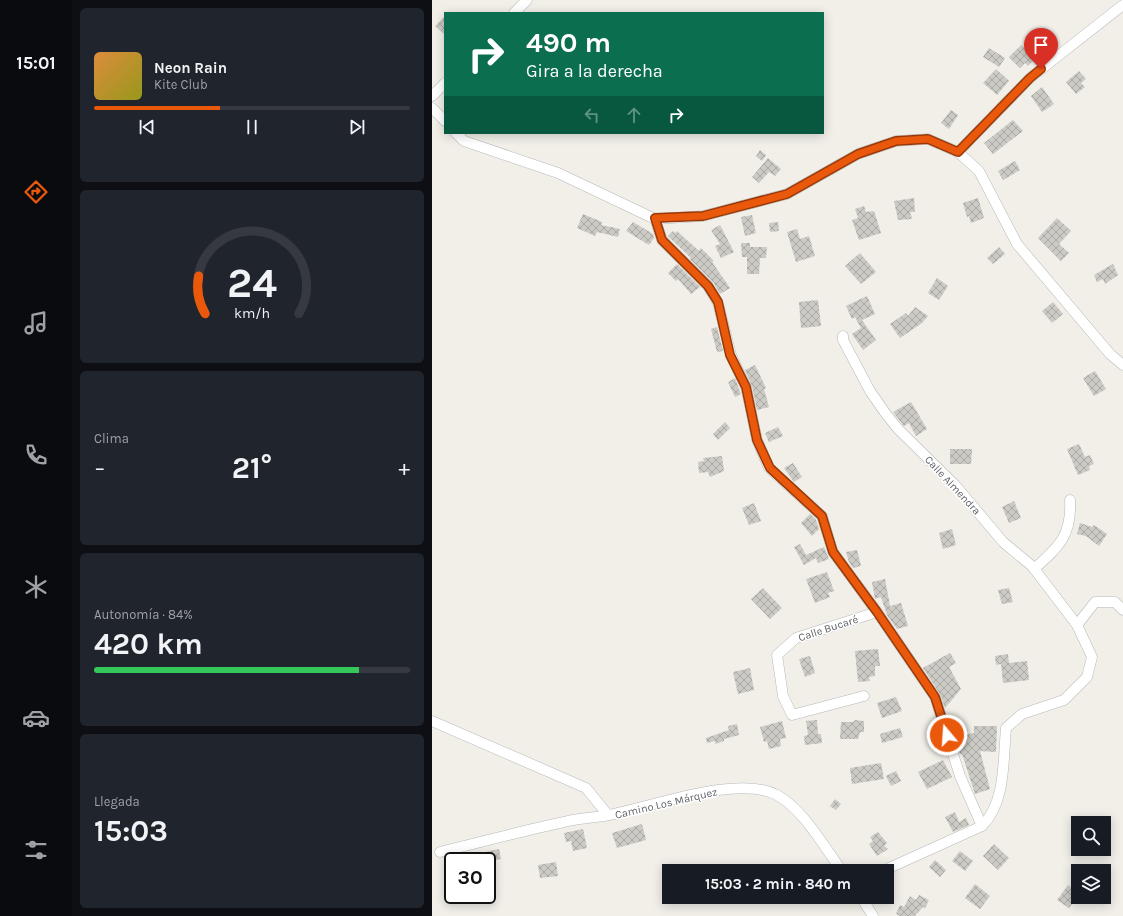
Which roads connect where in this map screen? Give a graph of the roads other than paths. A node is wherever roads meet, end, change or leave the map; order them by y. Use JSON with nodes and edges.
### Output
{"nodes":[{"id":1,"x":527,"y":0,"type":"edge"},
{"id":2,"x":1123,"y":5,"type":"edge"},
{"id":3,"x":515,"y":12,"type":"edge"},
{"id":4,"x":444,"y":84,"type":"edge"},
{"id":5,"x":432,"y":96,"type":"edge"},
{"id":6,"x":432,"y":108,"type":"edge"},
{"id":7,"x":444,"y":121,"type":"edge"},
{"id":8,"x":457,"y":134,"type":"edge"},
{"id":9,"x":958,"y":152,"type":"junction"},
{"id":10,"x":655,"y":218,"type":"junction"},
{"id":11,"x":843,"y":336,"type":"dead end"},
{"id":12,"x":1123,"y":365,"type":"edge"},
{"id":13,"x":1070,"y":500,"type":"dead end"},
{"id":14,"x":1034,"y":569,"type":"junction"},
{"id":15,"x":1123,"y":610,"type":"edge"},
{"id":16,"x":877,"y":612,"type":"junction"},
{"id":17,"x":1077,"y":625,"type":"junction"},
{"id":18,"x":864,"y":696,"type":"dead end"},
{"id":19,"x":432,"y":721,"type":"edge"},
{"id":20,"x":608,"y":815,"type":"junction"},
{"id":21,"x":982,"y":826,"type":"junction"},
{"id":22,"x":440,"y":852,"type":"dead end"},
{"id":23,"x":837,"y":864,"type":"edge"},
{"id":24,"x":894,"y":866,"type":"edge"}],
"edges":[{"from":1,"to":3,"type":"street"},
{"from":2,"to":9,"type":"street"},
{"from":4,"to":5,"type":"street"},
{"from":6,"to":7,"type":"street"},
{"from":8,"to":10,"type":"street"},
{"from":9,"to":10,"type":"street"},
{"from":9,"to":12,"type":"street"},
{"from":10,"to":16,"type":"street"},
{"from":11,"to":14,"type":"street","name":"Calle Almendra"},
{"from":13,"to":14,"type":"street"},
{"from":14,"to":17,"type":"street","name":"Calle Almendra"},
{"from":15,"to":17,"type":"street"},
{"from":16,"to":18,"type":"street","name":"Calle Bucaré"},
{"from":16,"to":21,"type":"street"},
{"from":17,"to":21,"type":"street","name":"Calle Almendra"},
{"from":19,"to":20,"type":"street","name":"Camino Los Márquez"},
{"from":20,"to":22,"type":"street"},
{"from":20,"to":23,"type":"street","name":"Camino Los Márquez"},
{"from":21,"to":24,"type":"street"}]}
